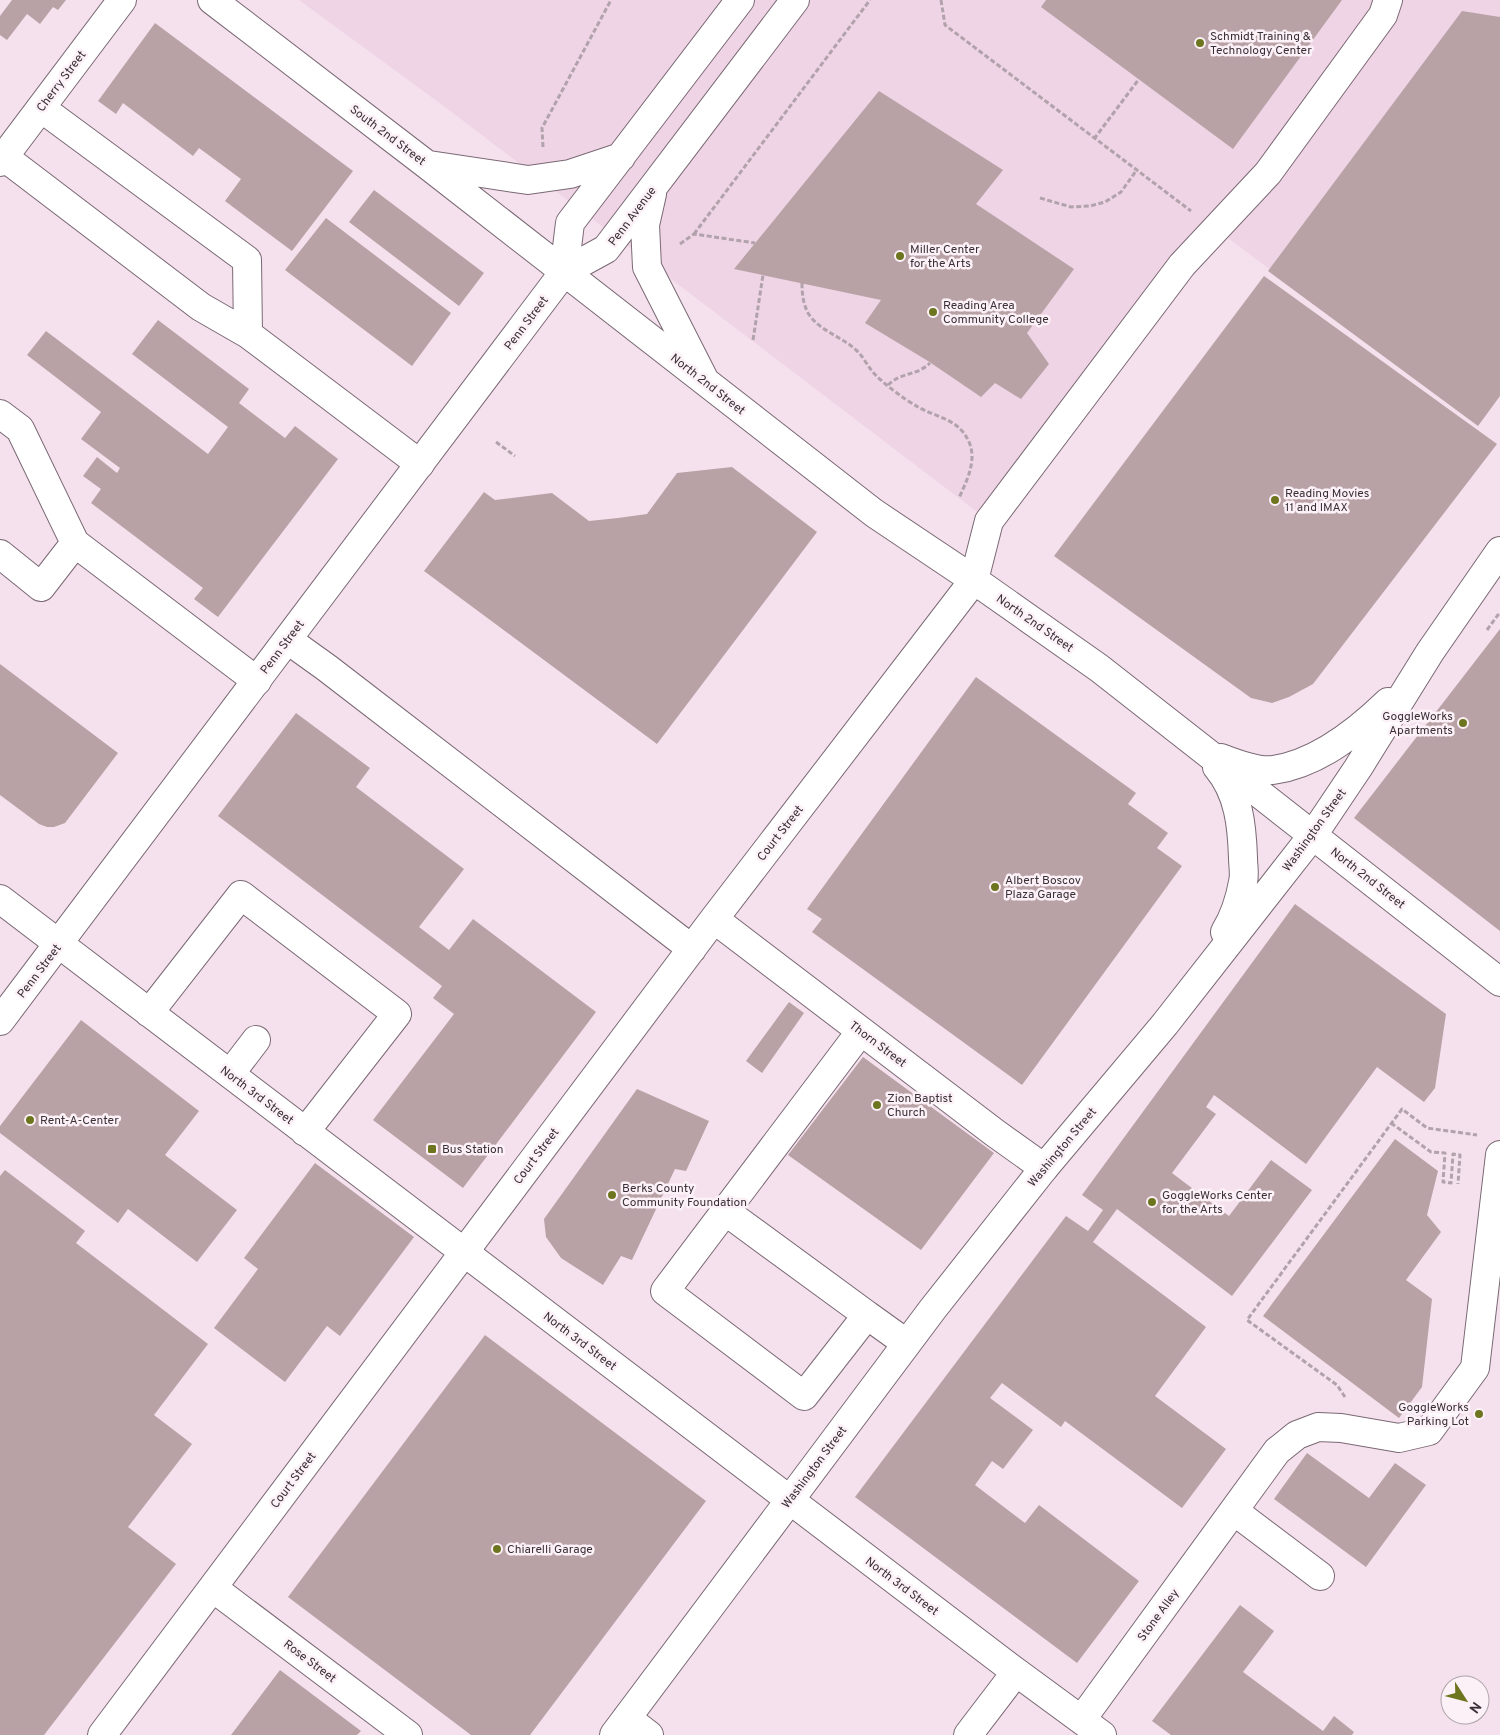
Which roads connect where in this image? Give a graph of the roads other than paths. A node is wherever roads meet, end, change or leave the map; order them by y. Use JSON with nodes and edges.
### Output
{"nodes":[{"id":1,"x":122,"y":0,"type":"edge"},
{"id":2,"x":212,"y":0,"type":"edge"},
{"id":3,"x":740,"y":0,"type":"edge"},
{"id":4,"x":795,"y":0,"type":"edge"},
{"id":5,"x":1388,"y":0,"type":"edge"},
{"id":6,"x":41,"y":108,"type":"junction"},
{"id":7,"x":620,"y":157,"type":"junction"},
{"id":8,"x":1,"y":158,"type":"edge"},
{"id":9,"x":426,"y":164,"type":"junction"},
{"id":10,"x":655,"y":185,"type":"junction"},
{"id":11,"x":564,"y":272,"type":"junction"},
{"id":12,"x":248,"y":334,"type":"junction"},
{"id":13,"x":706,"y":383,"type":"junction"},
{"id":14,"x":0,"y":414,"type":"edge"},
{"id":15,"x":420,"y":464,"type":"junction"},
{"id":16,"x":75,"y":543,"type":"junction"},
{"id":17,"x":1500,"y":551,"type":"edge"},
{"id":18,"x":0,"y":554,"type":"edge"},
{"id":19,"x":974,"y":580,"type":"junction"},
{"id":20,"x":288,"y":640,"type":"junction"},
{"id":21,"x":1430,"y":652,"type":"junction"},
{"id":22,"x":257,"y":680,"type":"junction"},
{"id":23,"x":1201,"y":749,"type":"junction"},
{"id":24,"x":1314,"y":835,"type":"junction"},
{"id":25,"x":0,"y":899,"type":"edge"},
{"id":26,"x":714,"y":919,"type":"junction"},
{"id":27,"x":59,"y":944,"type":"junction"},
{"id":28,"x":692,"y":949,"type":"junction"},
{"id":29,"x":1500,"y":982,"type":"edge"},
{"id":30,"x":1196,"y":984,"type":"junction"},
{"id":31,"x":150,"y":1013,"type":"junction"},
{"id":32,"x":0,"y":1022,"type":"edge"},
{"id":33,"x":861,"y":1031,"type":"junction"},
{"id":34,"x":256,"y":1040,"type":"dead end"},
{"id":35,"x":230,"y":1074,"type":"junction"},
{"id":36,"x":305,"y":1132,"type":"junction"},
{"id":37,"x":1491,"y":1145,"type":"edge"},
{"id":38,"x":1044,"y":1168,"type":"junction"},
{"id":39,"x":725,"y":1211,"type":"junction"},
{"id":40,"x":464,"y":1252,"type":"junction"},
{"id":41,"x":867,"y":1315,"type":"junction"},
{"id":42,"x":906,"y":1343,"type":"junction"},
{"id":43,"x":789,"y":1500,"type":"junction"},
{"id":44,"x":1234,"y":1511,"type":"junction"},
{"id":45,"x":1320,"y":1576,"type":"dead end"},
{"id":46,"x":212,"y":1588,"type":"junction"},
{"id":47,"x":1016,"y":1672,"type":"junction"},
{"id":48,"x":620,"y":1726,"type":"edge"},
{"id":49,"x":1092,"y":1727,"type":"edge"},
{"id":50,"x":102,"y":1735,"type":"edge"},
{"id":51,"x":408,"y":1735,"type":"edge"},
{"id":52,"x":649,"y":1735,"type":"edge"},
{"id":53,"x":968,"y":1735,"type":"edge"}],
"edges":[{"from":1,"to":6,"type":"main road","name":"Cherry Street"},
{"from":2,"to":9,"type":"main road","name":"South 2nd Street"},
{"from":3,"to":7,"type":"main road"},
{"from":4,"to":10,"type":"main road","name":"Penn Avenue"},
{"from":5,"to":19,"type":"main road"},
{"from":6,"to":8,"type":"main road","name":"Cherry Street"},
{"from":6,"to":12,"type":"main road"},
{"from":7,"to":9,"type":"main road"},
{"from":7,"to":11,"type":"main road"},
{"from":8,"to":12,"type":"main road"},
{"from":9,"to":11,"type":"main road","name":"South 2nd Street"},
{"from":10,"to":11,"type":"main road","name":"Penn Avenue"},
{"from":10,"to":13,"type":"main road"},
{"from":11,"to":13,"type":"main road","name":"North 2nd Street"},
{"from":11,"to":15,"type":"main road","name":"Penn Street"},
{"from":12,"to":15,"type":"main road"},
{"from":13,"to":19,"type":"main road","name":"North 2nd Street"},
{"from":14,"to":16,"type":"main road"},
{"from":15,"to":20,"type":"main road","name":"Penn Street"},
{"from":16,"to":18,"type":"main road"},
{"from":16,"to":22,"type":"main road"},
{"from":17,"to":21,"type":"main road","name":"Washington Street"},
{"from":19,"to":23,"type":"main road","name":"North 2nd Street"},
{"from":19,"to":26,"type":"main road","name":"Court Street"},
{"from":20,"to":22,"type":"main road","name":"Penn Street"},
{"from":20,"to":28,"type":"main road"},
{"from":21,"to":23,"type":"main road"},
{"from":21,"to":24,"type":"main road","name":"Washington Street"},
{"from":22,"to":27,"type":"main road","name":"Penn Street"},
{"from":23,"to":24,"type":"main road","name":"North 2nd Street"},
{"from":23,"to":30,"type":"main road"},
{"from":24,"to":29,"type":"main road","name":"North 2nd Street"},
{"from":24,"to":30,"type":"main road","name":"Washington Street"},
{"from":25,"to":27,"type":"main road","name":"North 3rd Street"},
{"from":26,"to":28,"type":"main road","name":"Court Street"},
{"from":26,"to":33,"type":"main road","name":"Thorn Street"},
{"from":27,"to":31,"type":"main road","name":"North 3rd Street"},
{"from":27,"to":32,"type":"main road","name":"Penn Street"},
{"from":28,"to":40,"type":"main road","name":"Court Street"},
{"from":30,"to":38,"type":"main road","name":"Washington Street"},
{"from":31,"to":35,"type":"main road","name":"North 3rd Street"},
{"from":31,"to":36,"type":"main road"},
{"from":33,"to":38,"type":"main road","name":"Thorn Street"},
{"from":33,"to":39,"type":"main road"},
{"from":34,"to":35,"type":"main road"},
{"from":35,"to":36,"type":"main road","name":"North 3rd Street"},
{"from":36,"to":40,"type":"main road","name":"North 3rd Street"},
{"from":37,"to":44,"type":"main road","name":"Stone Alley"},
{"from":38,"to":42,"type":"main road","name":"Washington Street"},
{"from":39,"to":41,"type":"main road"},
{"from":39,"to":41,"type":"main road"},
{"from":40,"to":43,"type":"main road","name":"North 3rd Street"},
{"from":40,"to":46,"type":"main road","name":"Court Street"},
{"from":41,"to":42,"type":"main road"},
{"from":42,"to":43,"type":"main road","name":"Washington Street"},
{"from":43,"to":47,"type":"main road","name":"North 3rd Street"},
{"from":43,"to":48,"type":"main road","name":"Washington Street"},
{"from":44,"to":45,"type":"main road"},
{"from":44,"to":49,"type":"main road","name":"Stone Alley"},
{"from":46,"to":50,"type":"main road","name":"Court Street"},
{"from":46,"to":51,"type":"main road","name":"Rose Street"},
{"from":47,"to":49,"type":"main road","name":"North 3rd Street"},
{"from":47,"to":53,"type":"main road"},
{"from":48,"to":52,"type":"main road"}]}
